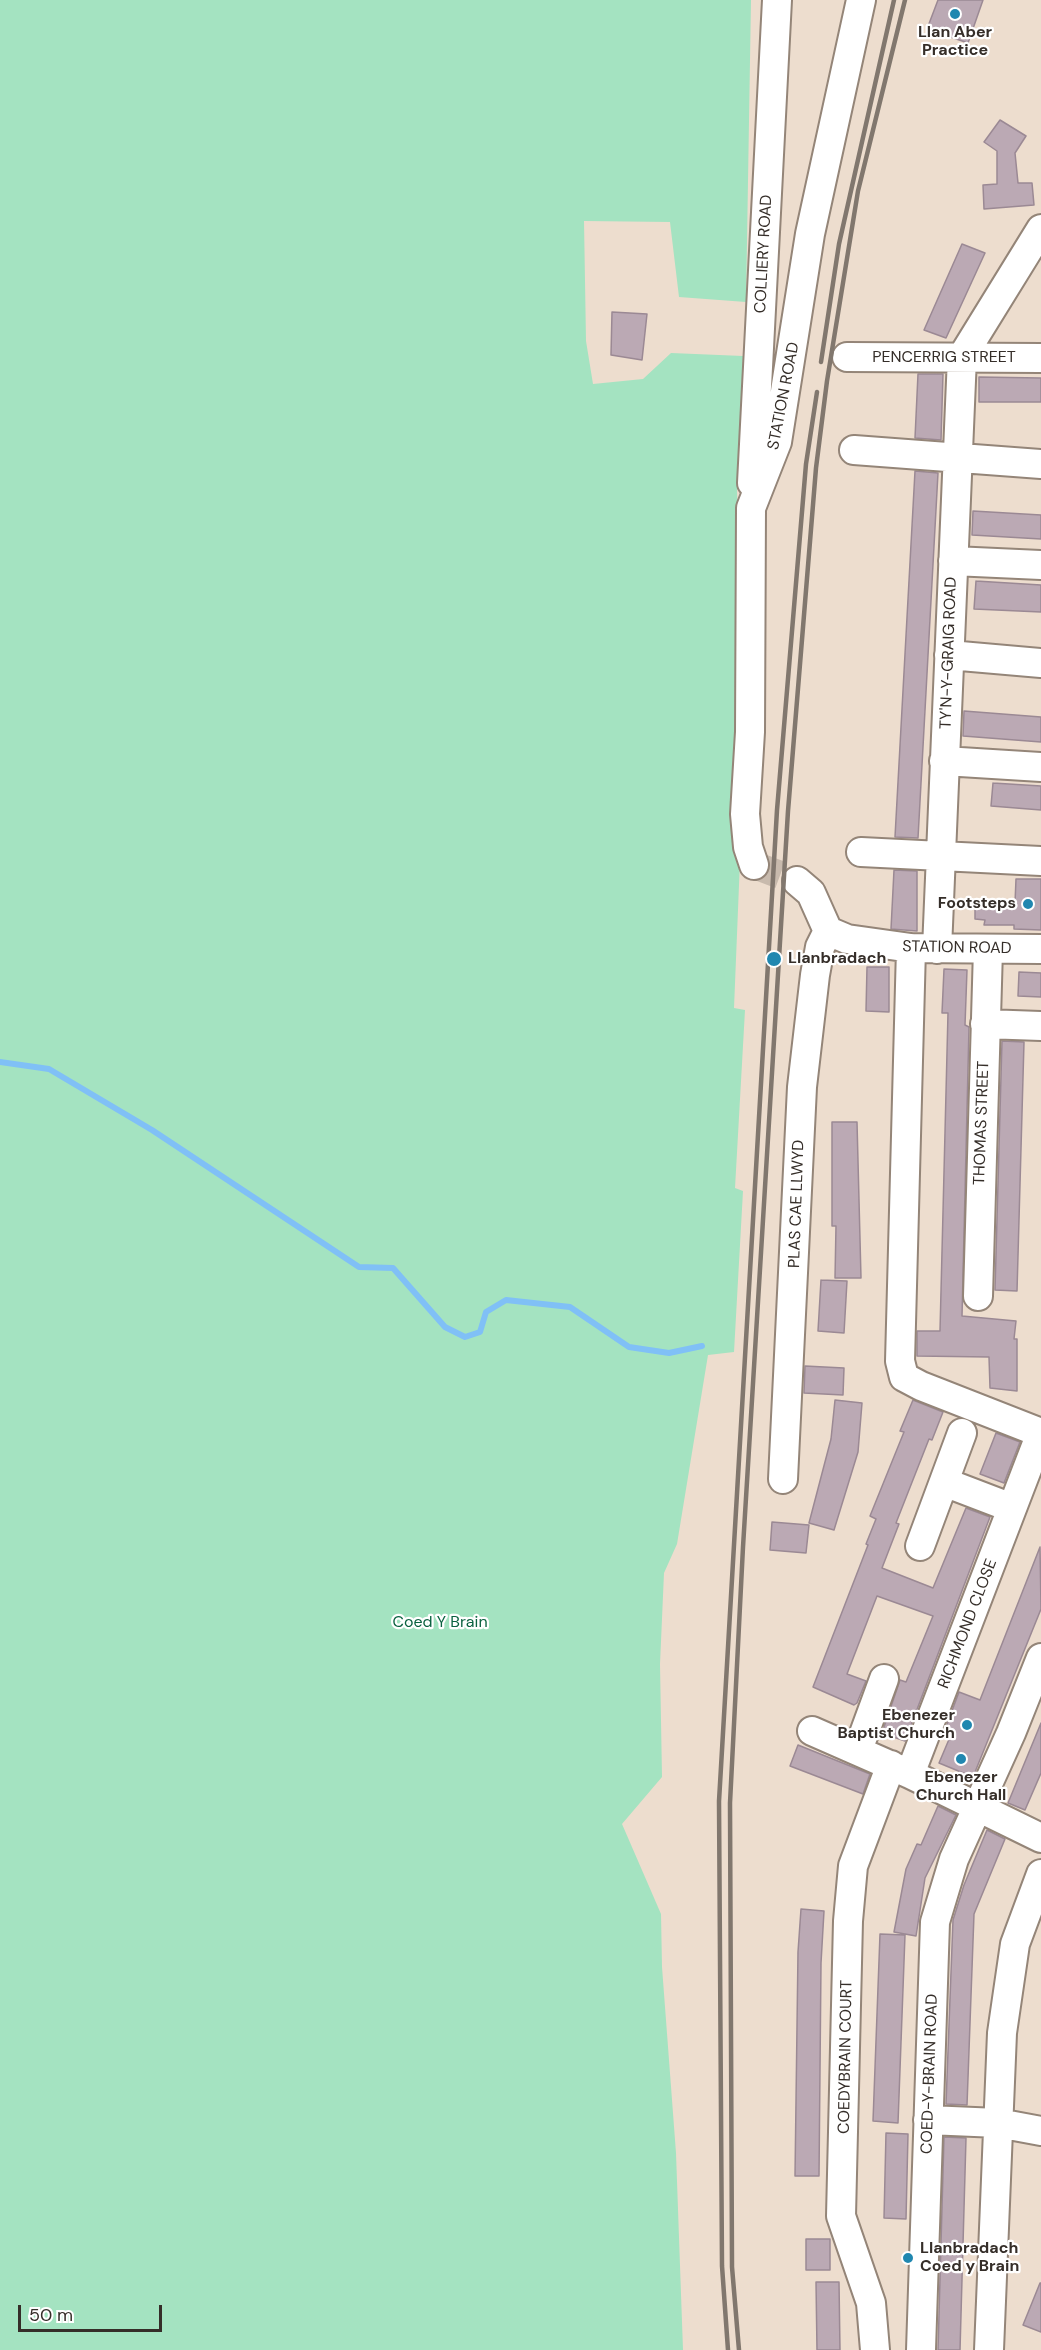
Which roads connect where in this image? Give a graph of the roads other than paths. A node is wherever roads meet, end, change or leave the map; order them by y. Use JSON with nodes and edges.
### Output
{"nodes":[{"id":1,"x":777,"y":0,"type":"edge"},
{"id":2,"x":861,"y":0,"type":"edge"},
{"id":3,"x":1041,"y":229,"type":"edge"},
{"id":4,"x":848,"y":357,"type":"dead end"},
{"id":5,"x":962,"y":357,"type":"junction"},
{"id":6,"x":1041,"y":358,"type":"edge"},
{"id":7,"x":854,"y":450,"type":"dead end"},
{"id":8,"x":957,"y":459,"type":"junction"},
{"id":9,"x":1041,"y":464,"type":"edge"},
{"id":10,"x":751,"y":508,"type":"junction"},
{"id":11,"x":953,"y":561,"type":"junction"},
{"id":12,"x":1041,"y":565,"type":"edge"},
{"id":13,"x":949,"y":655,"type":"junction"},
{"id":14,"x":1041,"y":663,"type":"edge"},
{"id":15,"x":944,"y":761,"type":"junction"},
{"id":16,"x":1041,"y":767,"type":"edge"},
{"id":17,"x":861,"y":852,"type":"dead end"},
{"id":18,"x":941,"y":857,"type":"junction"},
{"id":19,"x":1041,"y":861,"type":"edge"},
{"id":20,"x":754,"y":865,"type":"dead end"},
{"id":21,"x":797,"y":881,"type":"tunnel mouth"},
{"id":22,"x":828,"y":931,"type":"junction"},
{"id":23,"x":924,"y":949,"type":"junction"},
{"id":24,"x":988,"y":949,"type":"junction"},
{"id":25,"x":1041,"y":949,"type":"edge"},
{"id":26,"x":985,"y":1024,"type":"junction"},
{"id":27,"x":1041,"y":1026,"type":"edge"},
{"id":28,"x":978,"y":1296,"type":"dead end"},
{"id":29,"x":962,"y":1433,"type":"dead end"},
{"id":30,"x":1041,"y":1433,"type":"edge"},
{"id":31,"x":783,"y":1479,"type":"dead end"},
{"id":32,"x":944,"y":1482,"type":"junction"},
{"id":33,"x":1012,"y":1508,"type":"junction"},
{"id":34,"x":920,"y":1546,"type":"dead end"},
{"id":35,"x":1041,"y":1658,"type":"edge"},
{"id":36,"x":884,"y":1679,"type":"dead end"},
{"id":37,"x":812,"y":1731,"type":"dead end"},
{"id":38,"x":858,"y":1750,"type":"junction"},
{"id":39,"x":901,"y":1770,"type":"junction"},
{"id":40,"x":979,"y":1807,"type":"junction"},
{"id":41,"x":1041,"y":1838,"type":"edge"},
{"id":42,"x":1041,"y":1874,"type":"edge"},
{"id":43,"x":928,"y":2120,"type":"junction"},
{"id":44,"x":998,"y":2123,"type":"junction"},
{"id":45,"x":1041,"y":2131,"type":"edge"},
{"id":46,"x":874,"y":2350,"type":"edge"},
{"id":47,"x":921,"y":2350,"type":"edge"},
{"id":48,"x":989,"y":2350,"type":"edge"}],
"edges":[{"from":1,"to":10,"type":"street","name":"COLLIERY ROAD"},
{"from":2,"to":10,"type":"street","name":"STATION ROAD"},
{"from":3,"to":5,"type":"street"},
{"from":4,"to":5,"type":"street","name":"PENCERRIG STREET"},
{"from":5,"to":6,"type":"street","name":"PENCERRIG STREET"},
{"from":5,"to":8,"type":"street","name":"TY'N-Y-GRAIG ROAD"},
{"from":7,"to":8,"type":"street"},
{"from":8,"to":9,"type":"street"},
{"from":8,"to":11,"type":"street","name":"TY'N-Y-GRAIG ROAD"},
{"from":10,"to":20,"type":"street","name":"STATION ROAD"},
{"from":11,"to":12,"type":"street"},
{"from":11,"to":13,"type":"street","name":"TY'N-Y-GRAIG ROAD"},
{"from":13,"to":14,"type":"street"},
{"from":13,"to":15,"type":"street","name":"TY'N-Y-GRAIG ROAD"},
{"from":15,"to":16,"type":"street"},
{"from":15,"to":18,"type":"street","name":"TY'N-Y-GRAIG ROAD"},
{"from":17,"to":18,"type":"street"},
{"from":18,"to":19,"type":"street"},
{"from":18,"to":23,"type":"street","name":"TY'N-Y-GRAIG ROAD"},
{"from":21,"to":22,"type":"street"},
{"from":22,"to":23,"type":"street","name":"STATION ROAD"},
{"from":22,"to":31,"type":"street","name":"PLAS CAE LLWYD"},
{"from":23,"to":24,"type":"street","name":"STATION ROAD"},
{"from":23,"to":30,"type":"street","name":"TY'N-Y-GRAIG ROAD"},
{"from":24,"to":25,"type":"street","name":"STATION ROAD"},
{"from":24,"to":26,"type":"street","name":"THOMAS STREET"},
{"from":26,"to":27,"type":"street"},
{"from":26,"to":28,"type":"street","name":"THOMAS STREET"},
{"from":29,"to":32,"type":"street"},
{"from":30,"to":33,"type":"street","name":"RICHMOND CLOSE"},
{"from":32,"to":33,"type":"street"},
{"from":32,"to":34,"type":"street"},
{"from":33,"to":39,"type":"street","name":"RICHMOND CLOSE"},
{"from":35,"to":40,"type":"street","name":"COED-Y-BRAIN ROAD"},
{"from":36,"to":38,"type":"street"},
{"from":37,"to":38,"type":"street"},
{"from":38,"to":39,"type":"street"},
{"from":39,"to":40,"type":"street"},
{"from":39,"to":46,"type":"street","name":"COEDYBRAIN COURT"},
{"from":40,"to":41,"type":"street"},
{"from":40,"to":43,"type":"street","name":"COED-Y-BRAIN ROAD"},
{"from":42,"to":44,"type":"street"},
{"from":43,"to":44,"type":"street"},
{"from":43,"to":47,"type":"street","name":"COED-Y-BRAIN ROAD"},
{"from":44,"to":45,"type":"street"},
{"from":44,"to":48,"type":"street"}]}
